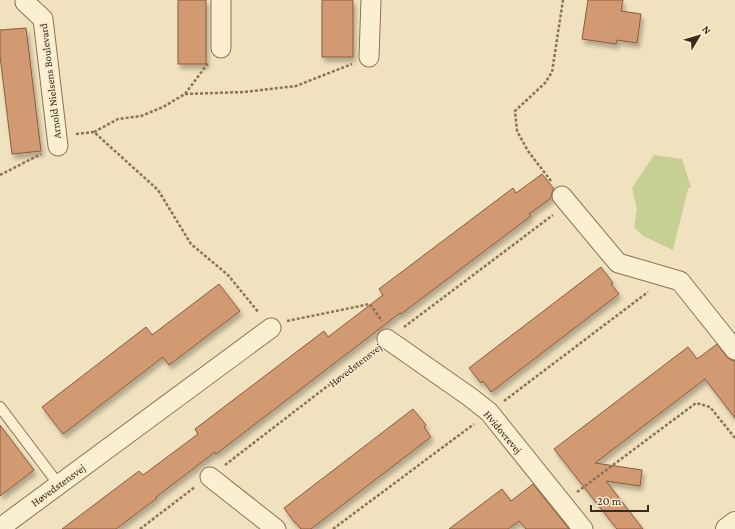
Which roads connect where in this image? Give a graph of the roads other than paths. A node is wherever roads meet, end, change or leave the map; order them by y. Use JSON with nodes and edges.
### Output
{"nodes":[{"id":1,"x":25,"y":0,"type":"edge"},
{"id":2,"x":221,"y":0,"type":"edge"},
{"id":3,"x":371,"y":0,"type":"edge"},
{"id":4,"x":221,"y":48,"type":"road end"},
{"id":5,"x":369,"y":57,"type":"road end"},
{"id":6,"x":58,"y":146,"type":"road end"},
{"id":7,"x":562,"y":196,"type":"road end"},
{"id":8,"x":271,"y":328,"type":"road end"},
{"id":9,"x":390,"y":337,"type":"road end"},
{"id":10,"x":735,"y":350,"type":"edge"},
{"id":11,"x":0,"y":407,"type":"edge"},
{"id":12,"x":210,"y":477,"type":"road end"},
{"id":13,"x":59,"y":485,"type":"junction"},
{"id":14,"x":735,"y":523,"type":"edge"},
{"id":15,"x":0,"y":528,"type":"edge"},
{"id":16,"x":276,"y":529,"type":"edge"},
{"id":17,"x":582,"y":529,"type":"edge"},
{"id":18,"x":727,"y":529,"type":"edge"}],
"edges":[{"from":1,"to":6,"type":"street","name":"Arnold Nielsens Boulevard"},
{"from":2,"to":4,"type":"street"},
{"from":3,"to":5,"type":"street"},
{"from":7,"to":10,"type":"street"},
{"from":8,"to":13,"type":"street","name":"Høvedstensvej"},
{"from":9,"to":17,"type":"street","name":"Hvidovrevej"},
{"from":11,"to":13,"type":"lane"},
{"from":12,"to":16,"type":"street"},
{"from":13,"to":15,"type":"street","name":"Høvedstensvej"},
{"from":14,"to":18,"type":"street"}]}
